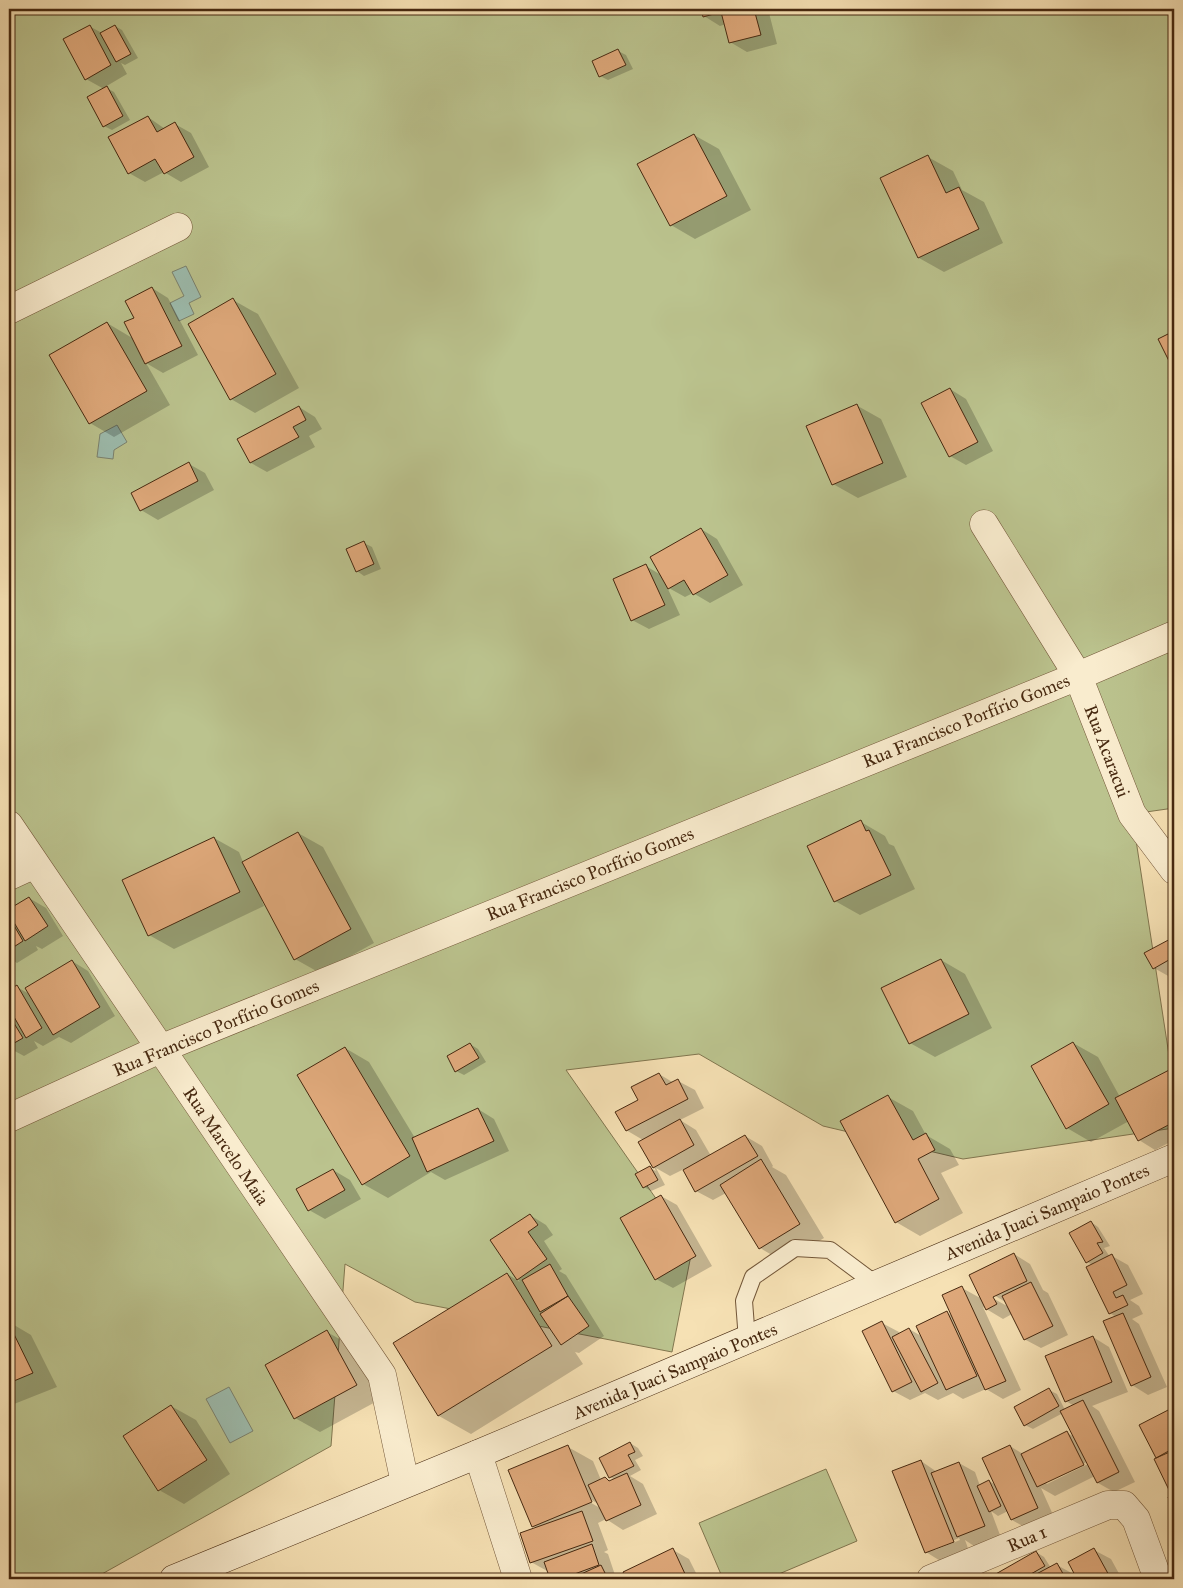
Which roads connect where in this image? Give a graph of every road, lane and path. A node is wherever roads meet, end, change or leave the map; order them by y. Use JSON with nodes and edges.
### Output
{"nodes":[{"id":1,"x":178,"y":227,"type":"dead end"},
{"id":2,"x":9,"y":310,"type":"edge"},
{"id":3,"x":984,"y":524,"type":"dead end"},
{"id":4,"x":1174,"y":635,"type":"edge"},
{"id":5,"x":1078,"y":676,"type":"junction"},
{"id":6,"x":9,"y":826,"type":"edge"},
{"id":7,"x":35,"y":864,"type":"junction"},
{"id":8,"x":1174,"y":870,"type":"edge"},
{"id":9,"x":9,"y":876,"type":"edge"},
{"id":10,"x":160,"y":1049,"type":"junction"},
{"id":11,"x":9,"y":1118,"type":"edge"},
{"id":12,"x":1174,"y":1158,"type":"edge"},
{"id":13,"x":877,"y":1284,"type":"junction"},
{"id":14,"x":747,"y":1340,"type":"junction"},
{"id":15,"x":478,"y":1454,"type":"junction"},
{"id":16,"x":405,"y":1483,"type":"junction"},
{"id":17,"x":174,"y":1579,"type":"edge"},
{"id":18,"x":518,"y":1579,"type":"edge"},
{"id":19,"x":931,"y":1579,"type":"edge"},
{"id":20,"x":1158,"y":1579,"type":"edge"}],
"edges":[{"from":1,"to":2,"type":"street"},
{"from":3,"to":5,"type":"street","name":"Rua Acaracui"},
{"from":4,"to":5,"type":"street","name":"Rua Francisco Porfírio Gomes"},
{"from":5,"to":8,"type":"street","name":"Rua Acaracui"},
{"from":5,"to":10,"type":"street","name":"Rua Francisco Porfírio Gomes"},
{"from":6,"to":7,"type":"street","name":"Rua Marcelo Maia"},
{"from":7,"to":9,"type":"street"},
{"from":7,"to":10,"type":"street","name":"Rua Marcelo Maia"},
{"from":10,"to":11,"type":"street","name":"Rua Francisco Porfírio Gomes"},
{"from":10,"to":16,"type":"street","name":"Rua Marcelo Maia"},
{"from":12,"to":13,"type":"street","name":"Avenida Juaci Sampaio Pontes"},
{"from":13,"to":14,"type":"street","name":"Avenida Juaci Sampaio Pontes"},
{"from":13,"to":14,"type":"lane"},
{"from":14,"to":15,"type":"street","name":"Avenida Juaci Sampaio Pontes"},
{"from":15,"to":16,"type":"street","name":"Avenida Juaci Sampaio Pontes"},
{"from":15,"to":18,"type":"street"},
{"from":16,"to":17,"type":"street","name":"Avenida Juaci Sampaio Pontes"},
{"from":19,"to":20,"type":"street","name":"Rua 1"}]}
